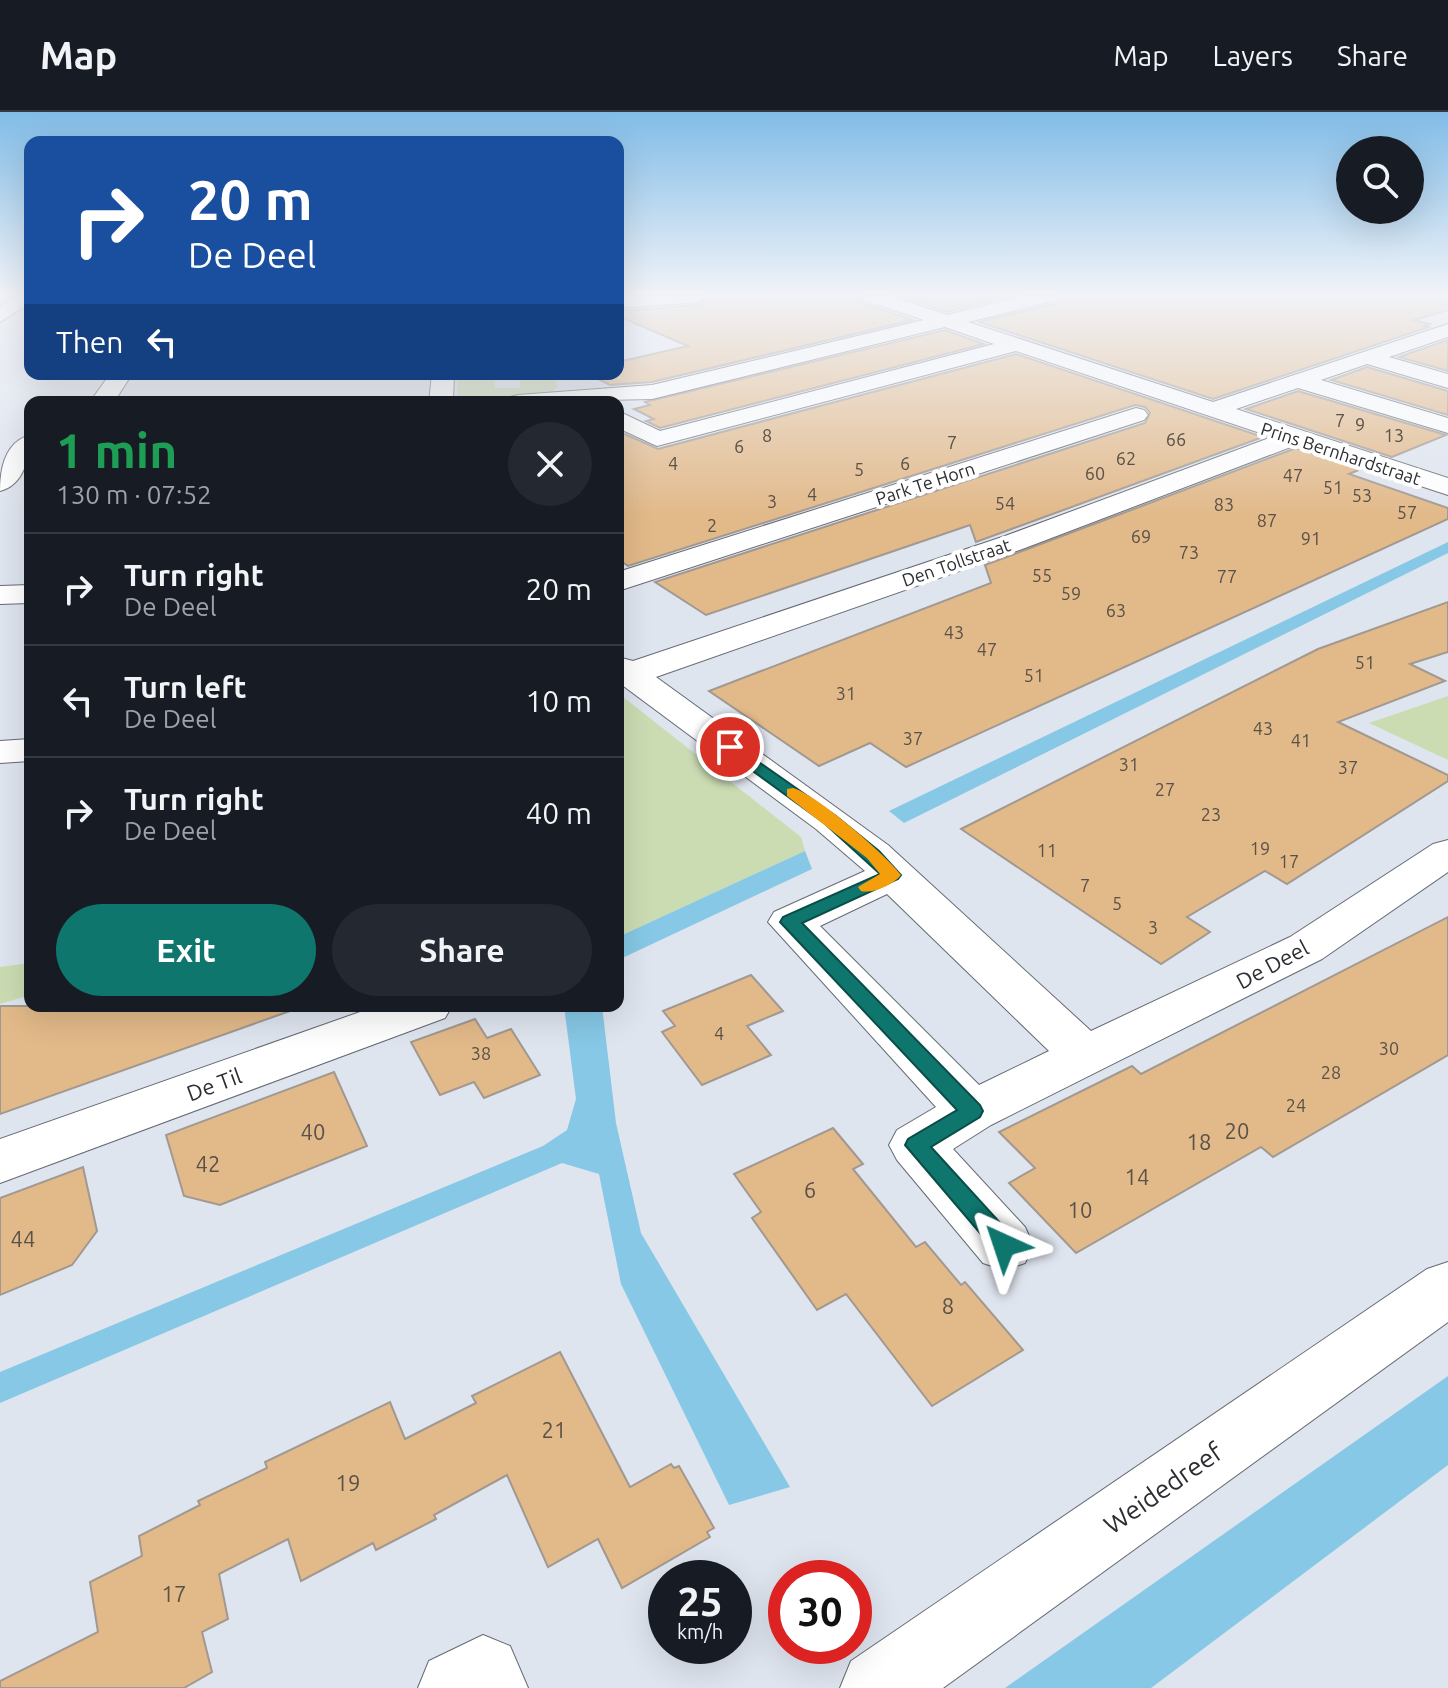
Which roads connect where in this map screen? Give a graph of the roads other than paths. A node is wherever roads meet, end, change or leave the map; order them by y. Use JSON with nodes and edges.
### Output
{"nodes":[{"id":1,"x":746,"y":370,"type":"edge"},
{"id":2,"x":921,"y":370,"type":"edge"},
{"id":3,"x":1086,"y":370,"type":"edge"},
{"id":4,"x":1334,"y":370,"type":"edge"},
{"id":5,"x":1409,"y":370,"type":"edge"},
{"id":6,"x":1418,"y":372,"type":"junction"},
{"id":7,"x":1299,"y":381,"type":"junction"},
{"id":8,"x":1448,"y":381,"type":"edge"},
{"id":9,"x":1126,"y":383,"type":"junction"},
{"id":10,"x":623,"y":396,"type":"edge"},
{"id":11,"x":1350,"y":396,"type":"junction"},
{"id":12,"x":1211,"y":410,"type":"junction"},
{"id":13,"x":624,"y":421,"type":"edge"},
{"id":14,"x":1448,"y":426,"type":"edge"},
{"id":15,"x":24,"y":435,"type":"edge"},
{"id":16,"x":1292,"y":438,"type":"junction"},
{"id":17,"x":1436,"y":454,"type":"dead end"},
{"id":18,"x":1398,"y":470,"type":"junction"},
{"id":19,"x":0,"y":483,"type":"edge"},
{"id":20,"x":1448,"y":487,"type":"edge"},
{"id":21,"x":624,"y":580,"type":"edge"},
{"id":22,"x":24,"y":594,"type":"edge"},
{"id":23,"x":0,"y":595,"type":"edge"},
{"id":24,"x":624,"y":670,"type":"edge"},
{"id":25,"x":24,"y":750,"type":"edge"},
{"id":26,"x":0,"y":752,"type":"edge"},
{"id":27,"x":1448,"y":853,"type":"edge"},
{"id":28,"x":892,"y":875,"type":"junction"},
{"id":29,"x":411,"y":1012,"type":"edge"},
{"id":30,"x":1087,"y":1057,"type":"junction"},
{"id":31,"x":972,"y":1111,"type":"junction"},
{"id":32,"x":0,"y":1161,"type":"edge"},
{"id":33,"x":1004,"y":1245,"type":"dead end"},
{"id":34,"x":1448,"y":1288,"type":"edge"},
{"id":35,"x":456,"y":1688,"type":"edge"},
{"id":36,"x":490,"y":1688,"type":"edge"},
{"id":37,"x":878,"y":1688,"type":"edge"}],
"edges":[{"from":1,"to":10,"type":"street"},
{"from":2,"to":13,"type":"street"},
{"from":3,"to":9,"type":"street","name":"Prins Bernhardstraat"},
{"from":4,"to":7,"type":"street"},
{"from":5,"to":6,"type":"street"},
{"from":6,"to":8,"type":"street"},
{"from":6,"to":11,"type":"street"},
{"from":7,"to":11,"type":"street"},
{"from":7,"to":12,"type":"street"},
{"from":9,"to":12,"type":"street","name":"Prins Bernhardstraat"},
{"from":9,"to":21,"type":"street","name":"Park Te Horn"},
{"from":11,"to":14,"type":"street"},
{"from":12,"to":16,"type":"street","name":"Prins Bernhardstraat"},
{"from":15,"to":19,"type":"street"},
{"from":16,"to":18,"type":"street","name":"Prins Bernhardstraat"},
{"from":16,"to":24,"type":"street","name":"Den Tollstraat"},
{"from":17,"to":18,"type":"street"},
{"from":18,"to":20,"type":"street","name":"Prins Bernhardstraat"},
{"from":22,"to":23,"type":"street"},
{"from":24,"to":28,"type":"street"},
{"from":25,"to":26,"type":"street"},
{"from":27,"to":30,"type":"street","name":"De Deel"},
{"from":28,"to":30,"type":"street"},
{"from":28,"to":31,"type":"street"},
{"from":29,"to":32,"type":"street","name":"De Til"},
{"from":30,"to":31,"type":"street","name":"De Deel"},
{"from":31,"to":33,"type":"street","name":"De Deel"},
{"from":34,"to":37,"type":"street","name":"Weidedreef"},
{"from":35,"to":36,"type":"street"}]}
